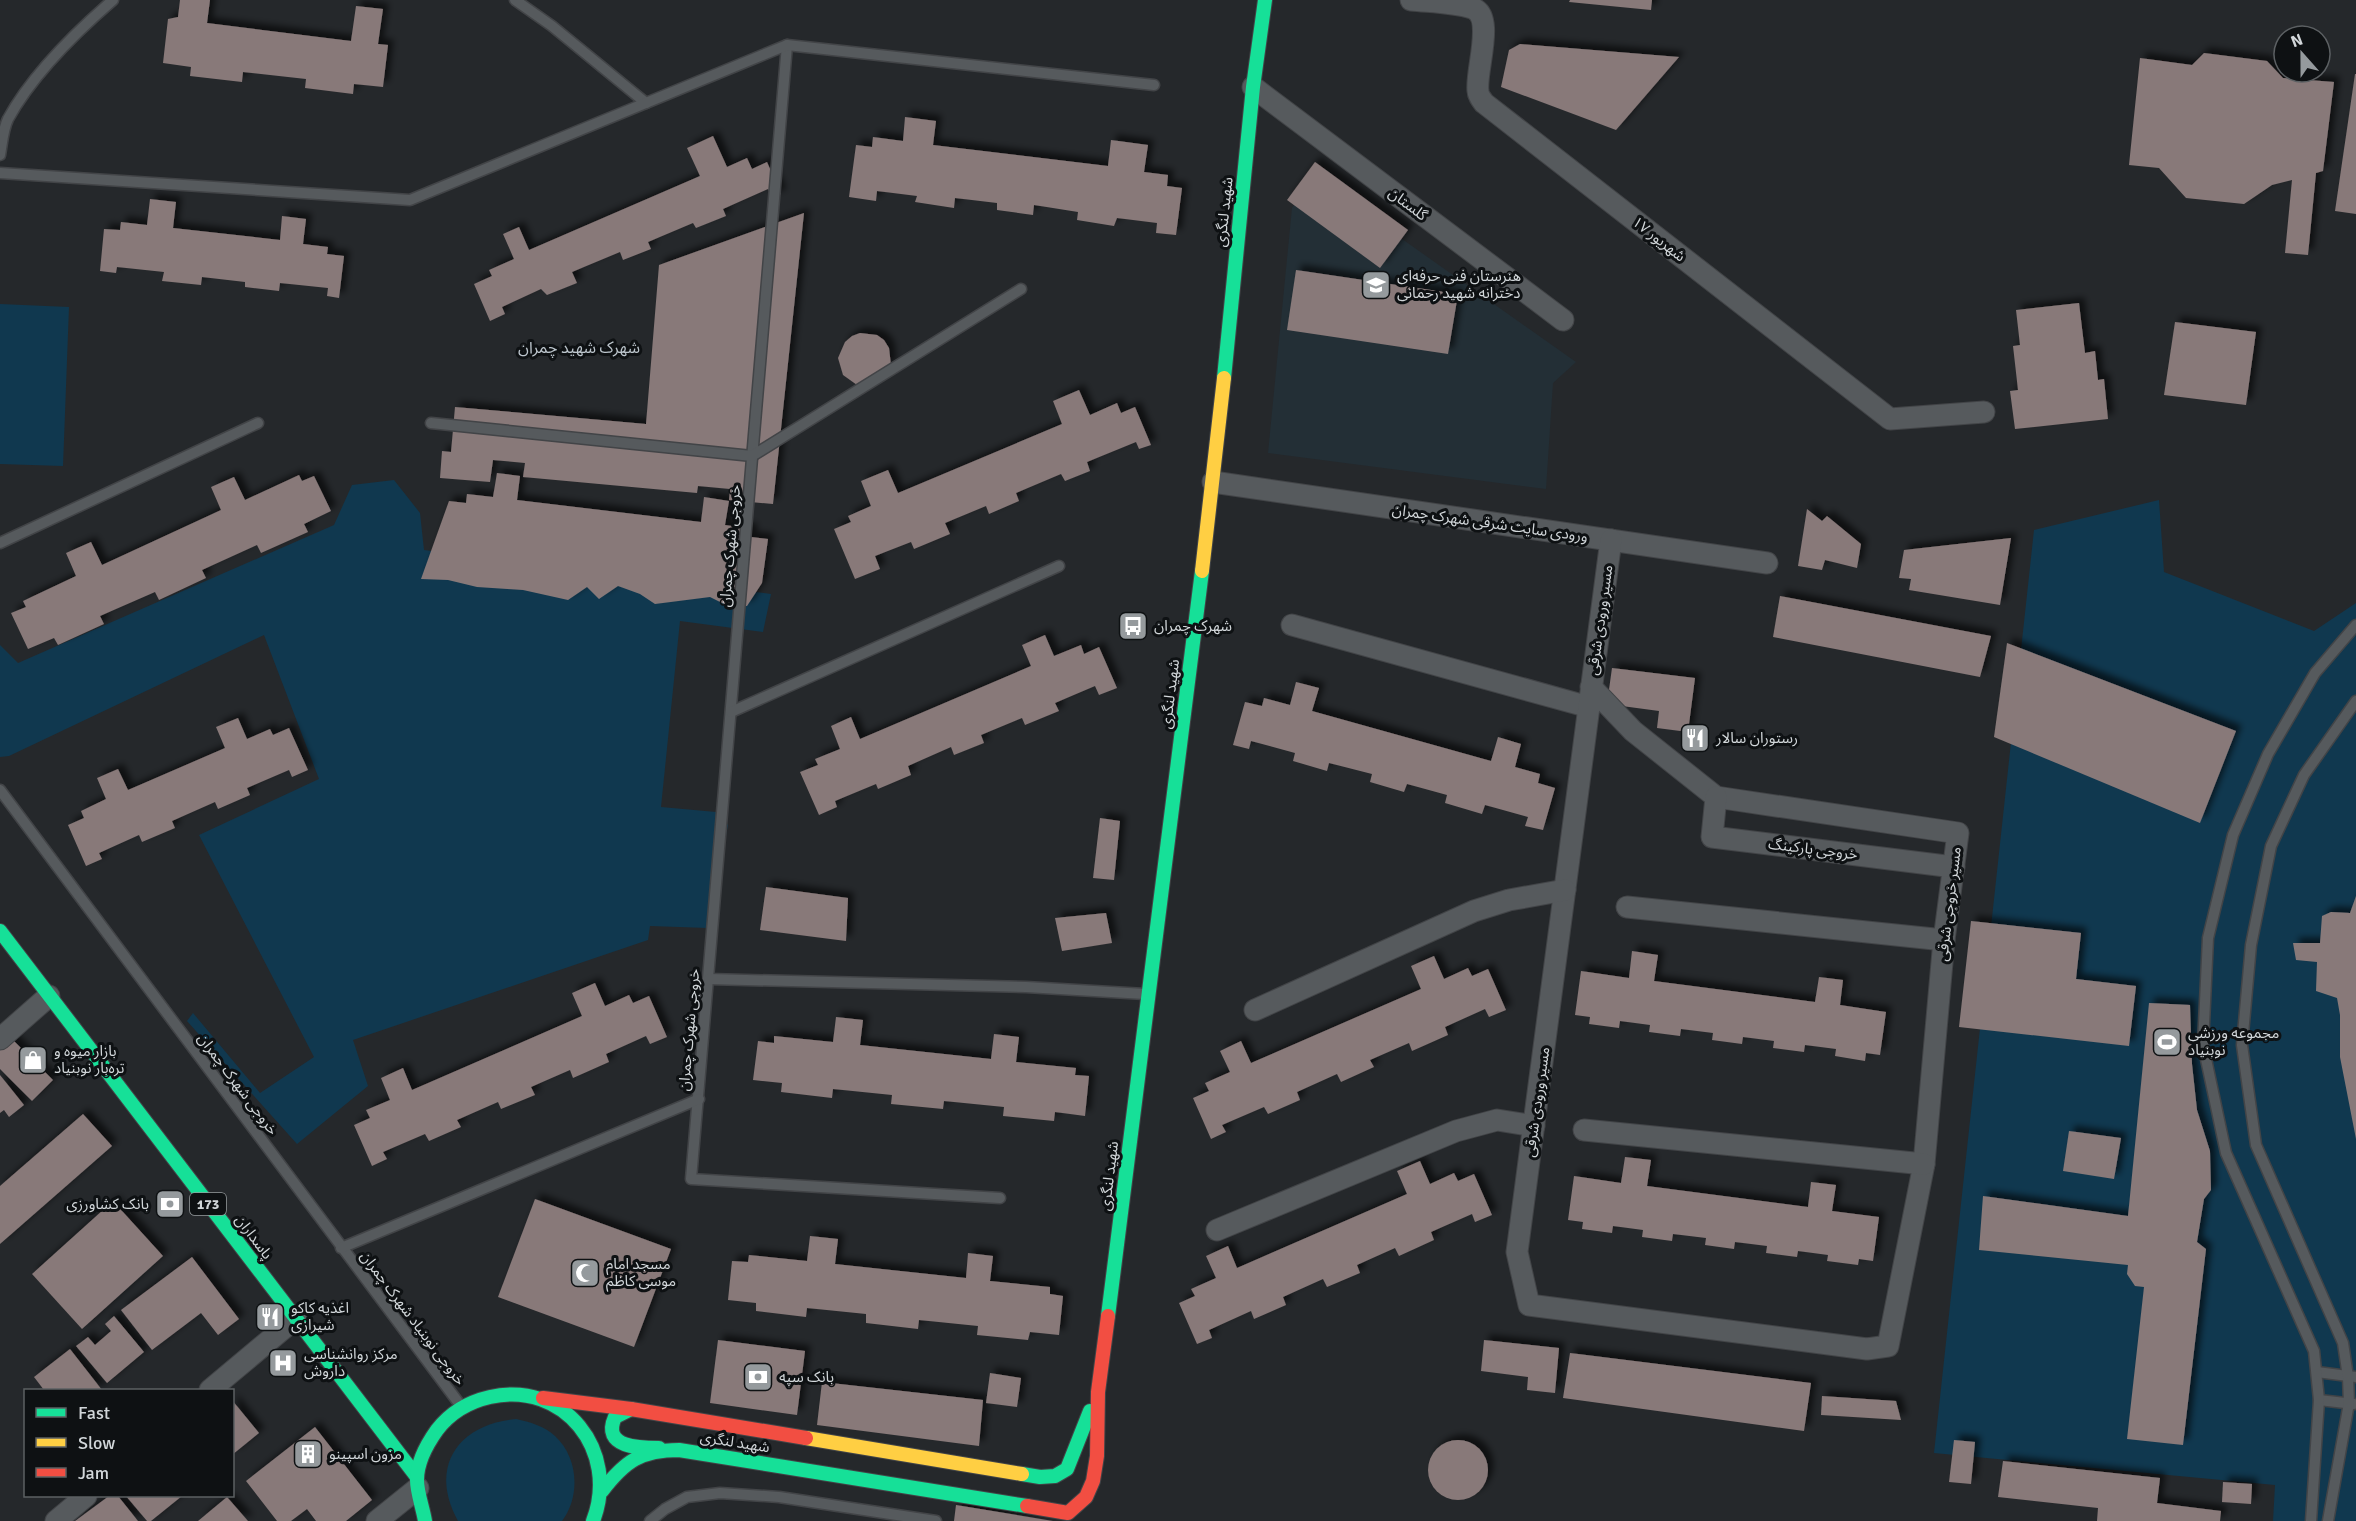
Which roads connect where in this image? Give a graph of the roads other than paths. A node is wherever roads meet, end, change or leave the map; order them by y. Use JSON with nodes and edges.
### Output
{"nodes":[{"id":1,"x":113,"y":0,"type":"edge"},
{"id":2,"x":515,"y":0,"type":"edge"},
{"id":3,"x":1265,"y":0,"type":"edge"},
{"id":4,"x":1411,"y":0,"type":"edge"},
{"id":5,"x":787,"y":45,"type":"junction"},
{"id":6,"x":1154,"y":85,"type":"dead end"},
{"id":7,"x":1253,"y":87,"type":"junction"},
{"id":8,"x":646,"y":103,"type":"junction"},
{"id":9,"x":0,"y":155,"type":"edge"},
{"id":10,"x":0,"y":173,"type":"edge"},
{"id":11,"x":1021,"y":289,"type":"dead end"},
{"id":12,"x":1563,"y":320,"type":"dead end"},
{"id":13,"x":1984,"y":412,"type":"dead end"},
{"id":14,"x":258,"y":423,"type":"dead end"},
{"id":15,"x":431,"y":423,"type":"dead end"},
{"id":16,"x":753,"y":456,"type":"junction"},
{"id":17,"x":1213,"y":482,"type":"junction"},
{"id":18,"x":1611,"y":540,"type":"junction"},
{"id":19,"x":0,"y":543,"type":"edge"},
{"id":20,"x":1767,"y":563,"type":"dead end"},
{"id":21,"x":1059,"y":566,"type":"dead end"},
{"id":22,"x":1292,"y":625,"type":"dead end"},
{"id":23,"x":2356,"y":625,"type":"edge"},
{"id":24,"x":1590,"y":697,"type":"junction"},
{"id":25,"x":2356,"y":701,"type":"edge"},
{"id":26,"x":731,"y":712,"type":"junction"},
{"id":27,"x":0,"y":790,"type":"edge"},
{"id":28,"x":1716,"y":797,"type":"junction"},
{"id":29,"x":1954,"y":867,"type":"junction"},
{"id":30,"x":1565,"y":890,"type":"junction"},
{"id":31,"x":1627,"y":907,"type":"dead end"},
{"id":32,"x":0,"y":931,"type":"edge"},
{"id":33,"x":1944,"y":940,"type":"junction"},
{"id":34,"x":709,"y":979,"type":"junction"},
{"id":35,"x":1148,"y":994,"type":"junction"},
{"id":36,"x":49,"y":996,"type":"junction"},
{"id":37,"x":1255,"y":1010,"type":"dead end"},
{"id":38,"x":0,"y":1039,"type":"edge"},
{"id":39,"x":699,"y":1099,"type":"junction"},
{"id":40,"x":1534,"y":1126,"type":"junction"},
{"id":41,"x":1584,"y":1130,"type":"dead end"},
{"id":42,"x":1924,"y":1164,"type":"junction"},
{"id":43,"x":1000,"y":1198,"type":"dead end"},
{"id":44,"x":1217,"y":1230,"type":"dead end"},
{"id":45,"x":341,"y":1248,"type":"junction"},
{"id":46,"x":296,"y":1318,"type":"junction"},
{"id":47,"x":1888,"y":1346,"type":"joint"},
{"id":48,"x":2317,"y":1372,"type":"junction"},
{"id":49,"x":2352,"y":1377,"type":"edge"},
{"id":50,"x":211,"y":1389,"type":"edge"},
{"id":51,"x":1098,"y":1392,"type":"junction"},
{"id":52,"x":543,"y":1398,"type":"junction"},
{"id":53,"x":2319,"y":1400,"type":"junction"},
{"id":54,"x":2353,"y":1404,"type":"edge"},
{"id":55,"x":461,"y":1406,"type":"junction"},
{"id":56,"x":631,"y":1409,"type":"junction"},
{"id":57,"x":662,"y":1449,"type":"junction"},
{"id":58,"x":417,"y":1482,"type":"junction"},
{"id":59,"x":602,"y":1491,"type":"junction"},
{"id":60,"x":85,"y":1497,"type":"edge"},
{"id":61,"x":599,"y":1514,"type":"edge"},
{"id":62,"x":1070,"y":1517,"type":"edge"},
{"id":63,"x":56,"y":1521,"type":"edge"},
{"id":64,"x":377,"y":1521,"type":"edge"},
{"id":65,"x":425,"y":1521,"type":"edge"},
{"id":66,"x":593,"y":1521,"type":"edge"},
{"id":67,"x":650,"y":1521,"type":"edge"},
{"id":68,"x":936,"y":1521,"type":"edge"},
{"id":69,"x":2311,"y":1521,"type":"edge"},
{"id":70,"x":2328,"y":1521,"type":"edge"}],
"edges":[{"from":1,"to":9,"type":"lane"},
{"from":2,"to":8,"type":"lane"},
{"from":3,"to":7,"type":"main road","name":"شهید لنگری"},
{"from":4,"to":13,"type":"street","name":"۱۷ شهریور"},
{"from":5,"to":6,"type":"lane"},
{"from":5,"to":8,"type":"lane"},
{"from":5,"to":16,"type":"lane","name":"خروجی شهرک چمران"},
{"from":7,"to":12,"type":"street","name":"گلستان"},
{"from":7,"to":17,"type":"main road","name":"شهید لنگری"},
{"from":8,"to":10,"type":"lane"},
{"from":11,"to":16,"type":"lane"},
{"from":14,"to":19,"type":"lane"},
{"from":15,"to":16,"type":"lane"},
{"from":16,"to":26,"type":"lane","name":"خروجی شهرک چمران"},
{"from":17,"to":18,"type":"street","name":"ورودی سایت شرقی شهرک چمران"},
{"from":17,"to":35,"type":"main road","name":"شهید لنگری"},
{"from":18,"to":20,"type":"street","name":"ورودی سایت شرقی شهرک چمران"},
{"from":18,"to":24,"type":"street","name":"مسیر ورودی شرقی"},
{"from":21,"to":26,"type":"lane"},
{"from":22,"to":24,"type":"street"},
{"from":23,"to":48,"type":"lane"},
{"from":24,"to":28,"type":"street"},
{"from":24,"to":30,"type":"street","name":"مسیر ورودی شرقی"},
{"from":25,"to":49,"type":"lane"},
{"from":26,"to":34,"type":"lane","name":"خروجی شهرک چمران"},
{"from":27,"to":45,"type":"lane","name":"خروجی شهرک چمران"},
{"from":28,"to":29,"type":"street","name":"مسیر خروجی شرقی"},
{"from":28,"to":29,"type":"street","name":"خروجی پارکینگ"},
{"from":29,"to":33,"type":"street","name":"مسیر خروجی شرقی"},
{"from":30,"to":37,"type":"street"},
{"from":30,"to":40,"type":"street","name":"مسیر ورودی شرقی"},
{"from":31,"to":33,"type":"street"},
{"from":32,"to":36,"type":"main road","name":"پاسداران","number":"173"},
{"from":33,"to":42,"type":"street","name":"مسیر خروجی شرقی"},
{"from":34,"to":35,"type":"lane"},
{"from":34,"to":39,"type":"lane","name":"خروجی شهرک چمران"},
{"from":35,"to":51,"type":"main road","name":"شهید لنگری"},
{"from":36,"to":38,"type":"street"},
{"from":36,"to":46,"type":"main road","name":"پاسداران","number":"173"},
{"from":39,"to":43,"type":"lane"},
{"from":39,"to":45,"type":"lane","name":"خروجی شهرک چمران"},
{"from":40,"to":44,"type":"street"},
{"from":40,"to":47,"type":"street","name":"مسیر ورودی شرقی"},
{"from":41,"to":42,"type":"street"},
{"from":42,"to":47,"type":"street","name":"مسیر خروجی شرقی"},
{"from":45,"to":55,"type":"lane","name":"خروجی نوبنیاد شهرک چمران"},
{"from":46,"to":50,"type":"street"},
{"from":46,"to":58,"type":"main road","name":"پاسداران","number":"173"},
{"from":48,"to":49,"type":"lane"},
{"from":48,"to":53,"type":"lane"},
{"from":49,"to":54,"type":"lane"},
{"from":51,"to":56,"type":"main road","name":"شهید لنگری"},
{"from":51,"to":62,"type":"main road","name":"شهید لنگری"},
{"from":52,"to":55,"type":"main road","name":"شهید لنگری"},
{"from":52,"to":56,"type":"main road","name":"شهید لنگری"},
{"from":52,"to":59,"type":"main road"},
{"from":53,"to":54,"type":"lane"},
{"from":53,"to":69,"type":"lane"},
{"from":54,"to":70,"type":"lane"},
{"from":55,"to":58,"type":"main road","name":"شهید لنگری"},
{"from":56,"to":57,"type":"main road"},
{"from":57,"to":59,"type":"main road","name":"شهید لنگری"},
{"from":57,"to":62,"type":"main road","name":"شهید لنگری"},
{"from":58,"to":64,"type":"street"},
{"from":58,"to":65,"type":"main road"},
{"from":59,"to":61,"type":"main road"},
{"from":60,"to":63,"type":"street"},
{"from":61,"to":66,"type":"main road"},
{"from":67,"to":68,"type":"lane"}]}
